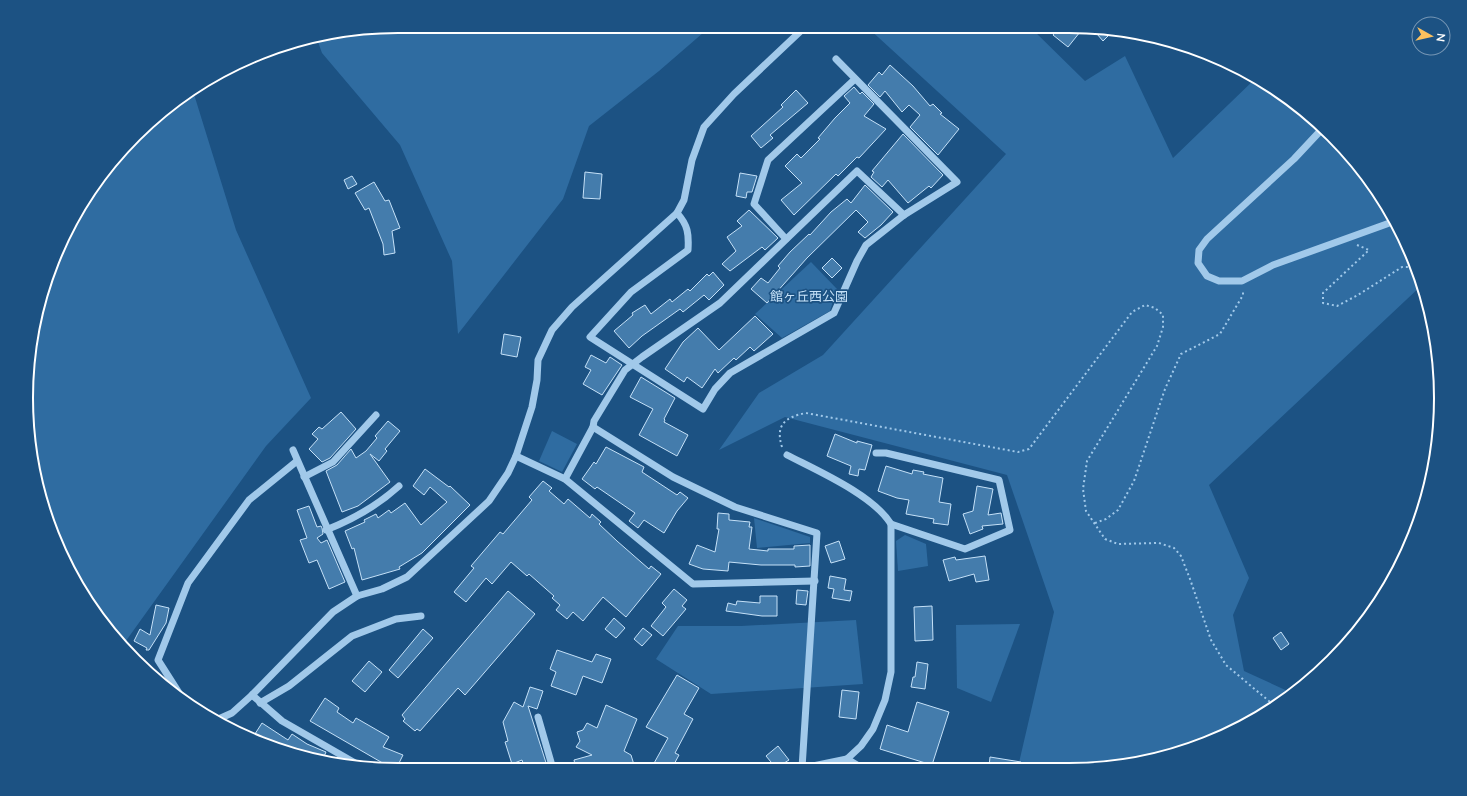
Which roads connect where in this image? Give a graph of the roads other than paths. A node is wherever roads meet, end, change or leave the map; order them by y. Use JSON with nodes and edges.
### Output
{"nodes":[{"id":1,"x":799,"y":33,"type":"edge"},
{"id":2,"x":836,"y":59,"type":"dead end"},
{"id":3,"x":856,"y":79,"type":"junction"},
{"id":4,"x":1319,"y":132,"type":"edge"},
{"id":5,"x":677,"y":213,"type":"junction"},
{"id":6,"x":904,"y":215,"type":"junction"},
{"id":7,"x":1389,"y":223,"type":"edge"},
{"id":8,"x":786,"y":239,"type":"junction"},
{"id":9,"x":633,"y":364,"type":"junction"},
{"id":10,"x":376,"y":415,"type":"dead end"},
{"id":11,"x":593,"y":427,"type":"junction"},
{"id":12,"x":293,"y":450,"type":"dead end"},
{"id":13,"x":876,"y":453,"type":"dead end"},
{"id":14,"x":787,"y":455,"type":"road end"},
{"id":15,"x":516,"y":456,"type":"junction"},
{"id":16,"x":298,"y":461,"type":"junction"},
{"id":17,"x":304,"y":477,"type":"junction"},
{"id":18,"x":565,"y":479,"type":"junction"},
{"id":19,"x":399,"y":486,"type":"dead end"},
{"id":20,"x":891,"y":524,"type":"junction"},
{"id":21,"x":326,"y":530,"type":"junction"},
{"id":22,"x":815,"y":581,"type":"junction"},
{"id":23,"x":357,"y":596,"type":"junction"},
{"id":24,"x":421,"y":616,"type":"dead end"},
{"id":25,"x":176,"y":688,"type":"edge"},
{"id":26,"x":252,"y":695,"type":"junction"},
{"id":27,"x":260,"y":703,"type":"junction"},
{"id":28,"x":222,"y":717,"type":"edge"},
{"id":29,"x":538,"y":717,"type":"dead end"},
{"id":30,"x":847,"y":759,"type":"junction"},
{"id":31,"x":350,"y":760,"type":"edge"},
{"id":32,"x":551,"y":763,"type":"edge"},
{"id":33,"x":802,"y":763,"type":"edge"},
{"id":34,"x":827,"y":763,"type":"edge"},
{"id":35,"x":854,"y":763,"type":"edge"}],
"edges":[{"from":1,"to":5,"type":"street"},
{"from":2,"to":3,"type":"street"},
{"from":3,"to":6,"type":"street"},
{"from":3,"to":8,"type":"street"},
{"from":4,"to":7,"type":"street"},
{"from":5,"to":9,"type":"street"},
{"from":5,"to":15,"type":"street"},
{"from":6,"to":8,"type":"street"},
{"from":6,"to":9,"type":"street"},
{"from":8,"to":9,"type":"street"},
{"from":9,"to":11,"type":"street"},
{"from":10,"to":17,"type":"street"},
{"from":11,"to":18,"type":"street"},
{"from":11,"to":22,"type":"street"},
{"from":12,"to":16,"type":"street"},
{"from":13,"to":20,"type":"street"},
{"from":14,"to":20,"type":"street"},
{"from":15,"to":18,"type":"street"},
{"from":15,"to":23,"type":"street"},
{"from":16,"to":17,"type":"street"},
{"from":16,"to":25,"type":"street"},
{"from":17,"to":21,"type":"street"},
{"from":18,"to":22,"type":"street"},
{"from":19,"to":21,"type":"street"},
{"from":20,"to":30,"type":"street"},
{"from":21,"to":23,"type":"street"},
{"from":22,"to":33,"type":"street"},
{"from":23,"to":26,"type":"street"},
{"from":24,"to":27,"type":"street"},
{"from":26,"to":27,"type":"street"},
{"from":26,"to":28,"type":"street"},
{"from":27,"to":31,"type":"street"},
{"from":29,"to":32,"type":"street"},
{"from":30,"to":34,"type":"street"},
{"from":30,"to":35,"type":"street"}]}
